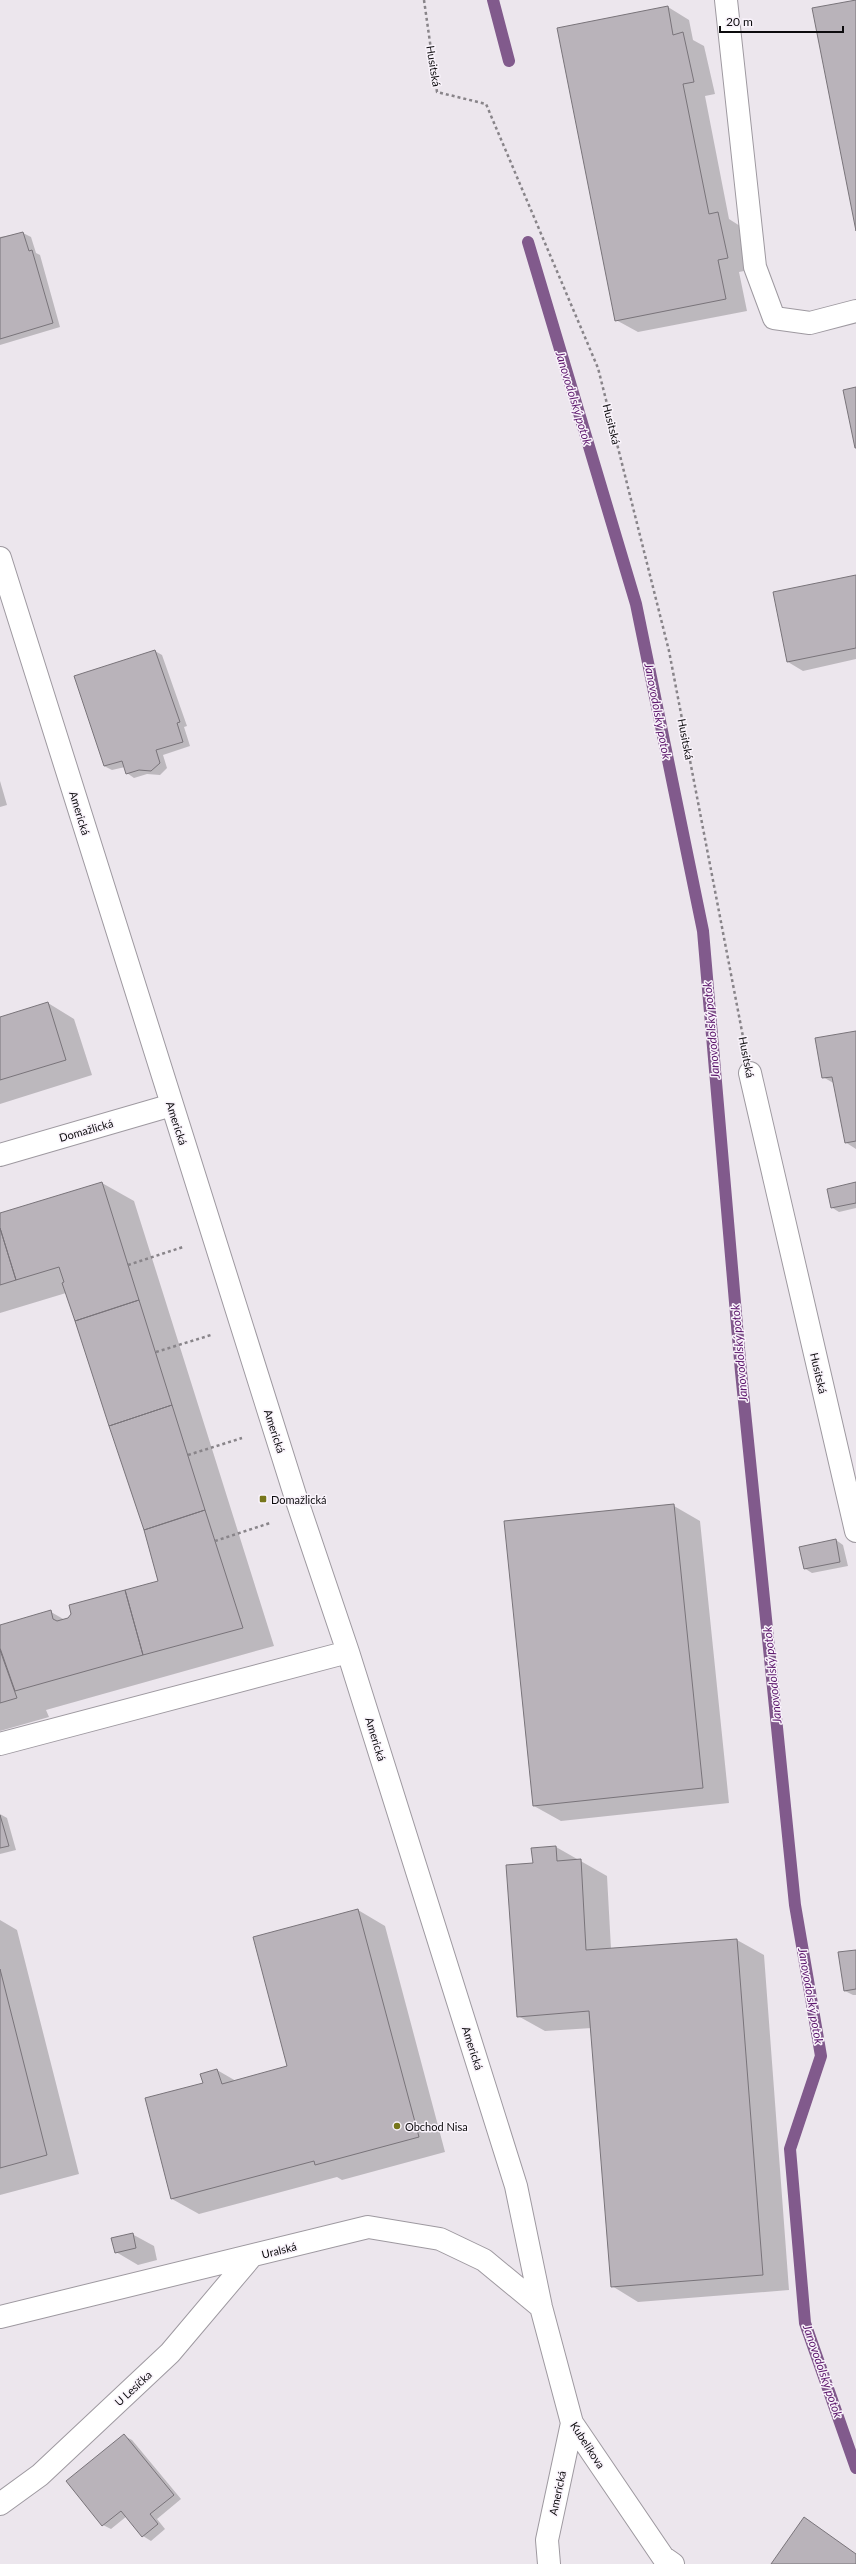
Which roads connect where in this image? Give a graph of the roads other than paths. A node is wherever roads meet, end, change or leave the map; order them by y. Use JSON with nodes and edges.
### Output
{"nodes":[{"id":1,"x":726,"y":0,"type":"edge"},
{"id":2,"x":856,"y":311,"type":"edge"},
{"id":3,"x":0,"y":558,"type":"edge"},
{"id":4,"x":750,"y":1072,"type":"road end"},
{"id":5,"x":172,"y":1105,"type":"junction"},
{"id":6,"x":0,"y":1155,"type":"edge"},
{"id":7,"x":855,"y":1519,"type":"edge"},
{"id":8,"x":348,"y":1652,"type":"junction"},
{"id":9,"x":0,"y":1744,"type":"edge"},
{"id":10,"x":251,"y":2257,"type":"junction"},
{"id":11,"x":541,"y":2307,"type":"junction"},
{"id":12,"x":0,"y":2318,"type":"edge"},
{"id":13,"x":572,"y":2423,"type":"junction"},
{"id":14,"x":0,"y":2504,"type":"edge"},
{"id":15,"x":549,"y":2564,"type":"edge"},
{"id":16,"x":673,"y":2564,"type":"edge"}],
"edges":[{"from":1,"to":2,"type":"street"},
{"from":3,"to":5,"type":"street","name":"Americká"},
{"from":4,"to":7,"type":"street","name":"Husitská"},
{"from":5,"to":6,"type":"street","name":"Domažlická"},
{"from":5,"to":8,"type":"street","name":"Americká"},
{"from":8,"to":9,"type":"street"},
{"from":8,"to":11,"type":"street","name":"Americká"},
{"from":10,"to":11,"type":"street","name":"Uralská"},
{"from":10,"to":12,"type":"street","name":"Uralská"},
{"from":10,"to":14,"type":"street","name":"U Lesíčka"},
{"from":11,"to":13,"type":"street","name":"Kubelíkova"},
{"from":13,"to":15,"type":"street","name":"Americká"},
{"from":13,"to":16,"type":"street","name":"Kubelíkova"}]}
